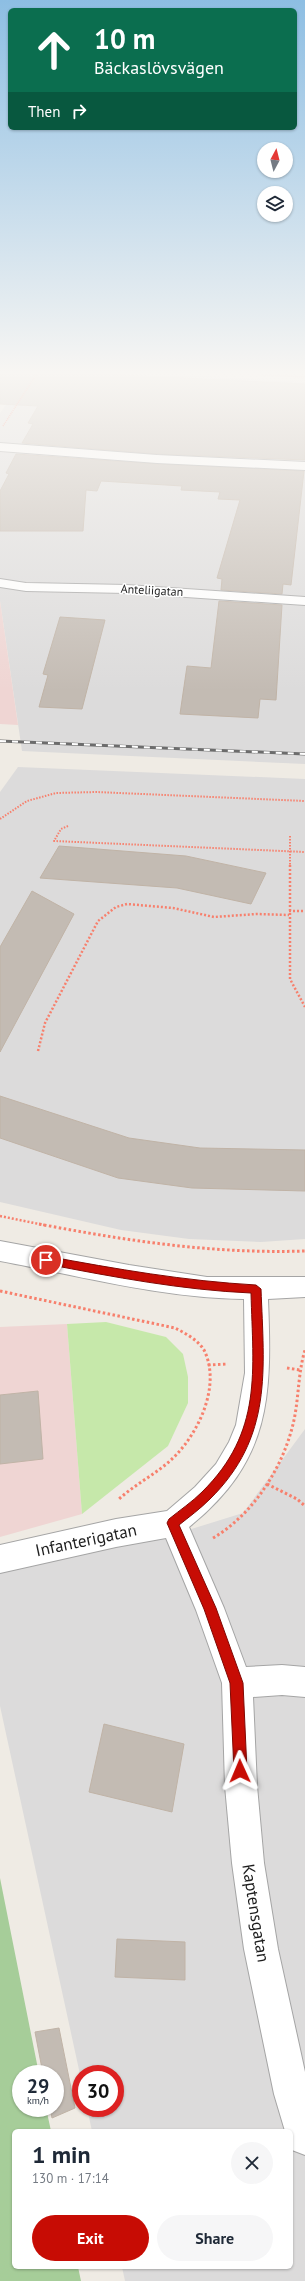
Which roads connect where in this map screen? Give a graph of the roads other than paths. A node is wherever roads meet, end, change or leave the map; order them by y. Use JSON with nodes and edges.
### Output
{"nodes":[{"id":1,"x":0,"y":583,"type":"edge"},
{"id":2,"x":305,"y":601,"type":"edge"},
{"id":3,"x":0,"y":1251,"type":"edge"},
{"id":4,"x":305,"y":1287,"type":"edge"},
{"id":5,"x":256,"y":1289,"type":"junction"},
{"id":6,"x":173,"y":1523,"type":"junction"},
{"id":7,"x":0,"y":1559,"type":"edge"},
{"id":8,"x":305,"y":1682,"type":"edge"},
{"id":9,"x":237,"y":1683,"type":"junction"},
{"id":10,"x":305,"y":2137,"type":"edge"}],
"edges":[{"from":1,"to":2,"type":"street","name":"Anteliigatan"},
{"from":3,"to":5,"type":"street"},
{"from":4,"to":5,"type":"street"},
{"from":5,"to":6,"type":"street"},
{"from":6,"to":7,"type":"street","name":"Infanterigatan"},
{"from":6,"to":9,"type":"street","name":"Kaptensgatan"},
{"from":8,"to":9,"type":"street"},
{"from":9,"to":10,"type":"street","name":"Kaptensgatan"}]}
